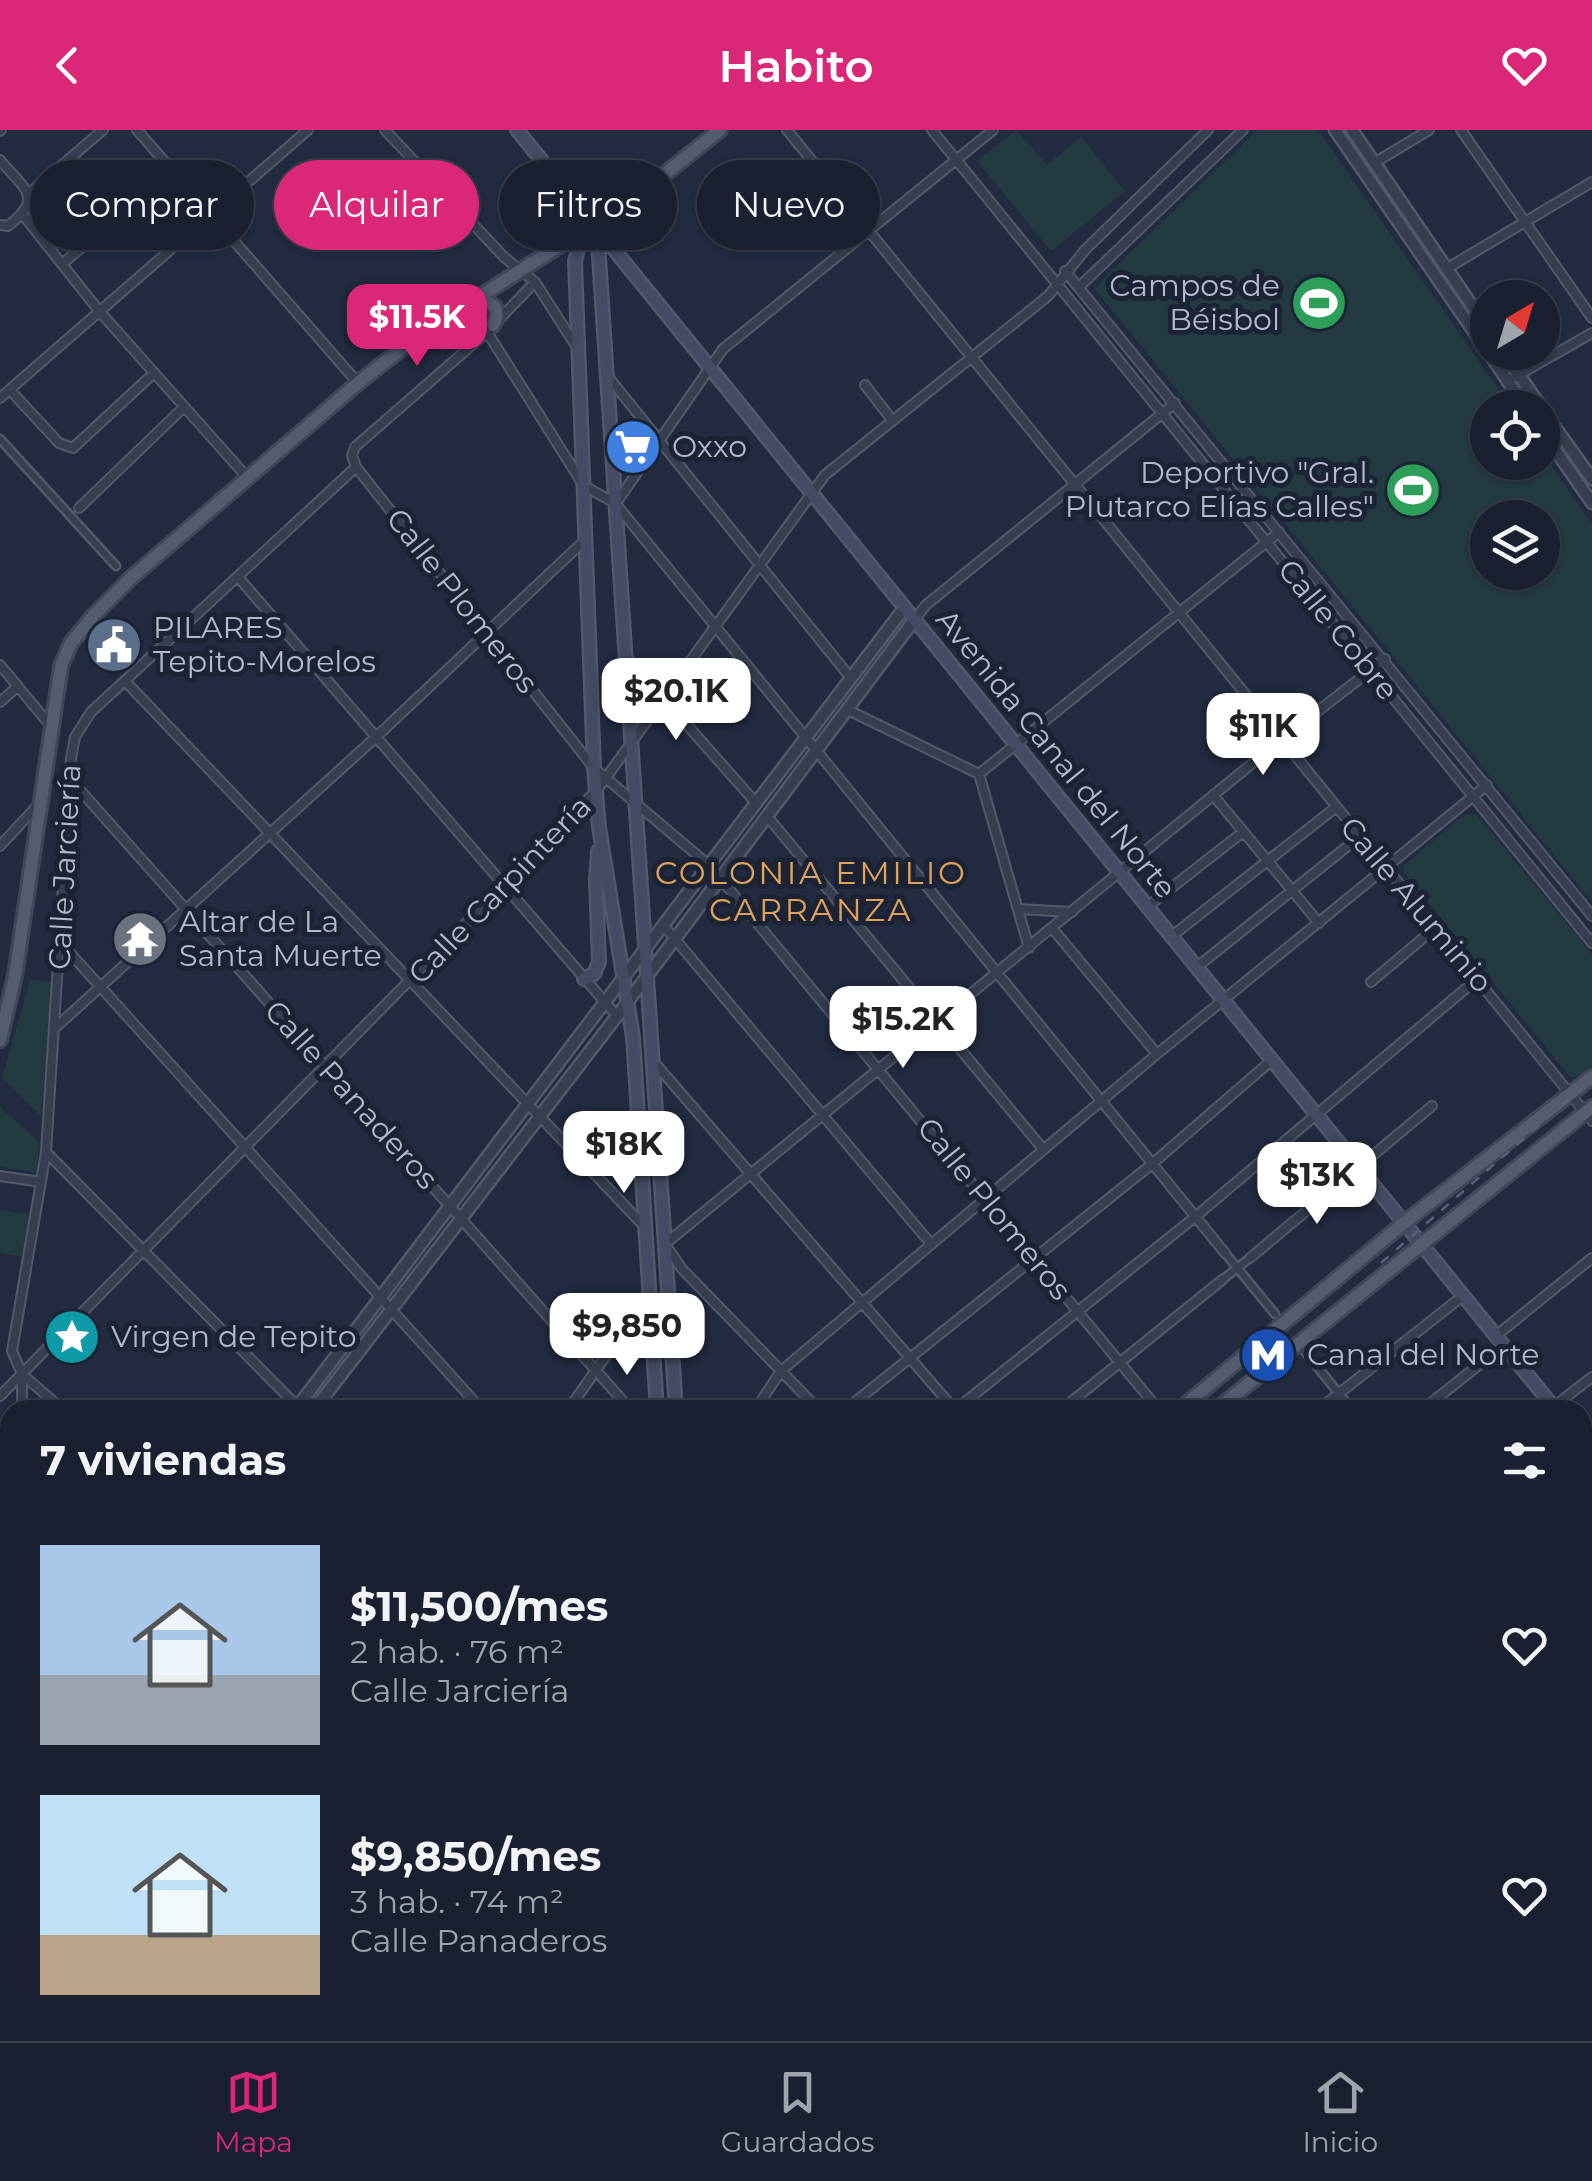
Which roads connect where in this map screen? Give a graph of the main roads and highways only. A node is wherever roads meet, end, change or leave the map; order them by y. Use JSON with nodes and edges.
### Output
{"nodes":[{"id":1,"x":516,"y":130,"type":"edge"},
{"id":2,"x":720,"y":130,"type":"edge"},
{"id":3,"x":541,"y":160,"type":"edge"},
{"id":4,"x":677,"y":164,"type":"edge"},
{"id":5,"x":555,"y":250,"type":"edge"},
{"id":6,"x":578,"y":250,"type":"edge"},
{"id":7,"x":599,"y":250,"type":"edge"},
{"id":8,"x":615,"y":250,"type":"edge"},
{"id":9,"x":470,"y":302,"type":"junction"},
{"id":10,"x":490,"y":329,"type":"road end"},
{"id":11,"x":599,"y":827,"type":"junction"},
{"id":12,"x":615,"y":919,"type":"junction"},
{"id":13,"x":642,"y":926,"type":"junction"},
{"id":14,"x":584,"y":978,"type":"road end"},
{"id":15,"x":0,"y":1040,"type":"edge"},
{"id":16,"x":1592,"y":1077,"type":"edge"},
{"id":17,"x":1590,"y":1113,"type":"edge"},
{"id":18,"x":1405,"y":1222,"type":"junction"},
{"id":19,"x":1422,"y":1243,"type":"junction"},
{"id":20,"x":656,"y":1400,"type":"edge"},
{"id":21,"x":675,"y":1400,"type":"edge"},
{"id":22,"x":1191,"y":1400,"type":"edge"},
{"id":23,"x":1228,"y":1400,"type":"edge"},
{"id":24,"x":1546,"y":1400,"type":"edge"}],
"edges":[{"from":1,"to":3,"type":"main road","name":"Avenida Canal del Norte"},
{"from":2,"to":4,"type":"main road"},
{"from":5,"to":9,"type":"main road"},
{"from":6,"to":11,"type":"main road"},
{"from":7,"to":13,"type":"main road"},
{"from":8,"to":18,"type":"main road","name":"Avenida Canal del Norte"},
{"from":9,"to":10,"type":"main road"},
{"from":9,"to":15,"type":"main road"},
{"from":11,"to":12,"type":"main road"},
{"from":11,"to":14,"type":"main road"},
{"from":12,"to":13,"type":"main road"},
{"from":12,"to":20,"type":"main road"},
{"from":13,"to":21,"type":"main road"},
{"from":16,"to":18,"type":"main road"},
{"from":17,"to":19,"type":"main road"},
{"from":18,"to":19,"type":"main road","name":"Avenida Canal del Norte"},
{"from":18,"to":22,"type":"main road"},
{"from":19,"to":23,"type":"main road"},
{"from":19,"to":24,"type":"main road","name":"Avenida Canal del Norte"}]}
